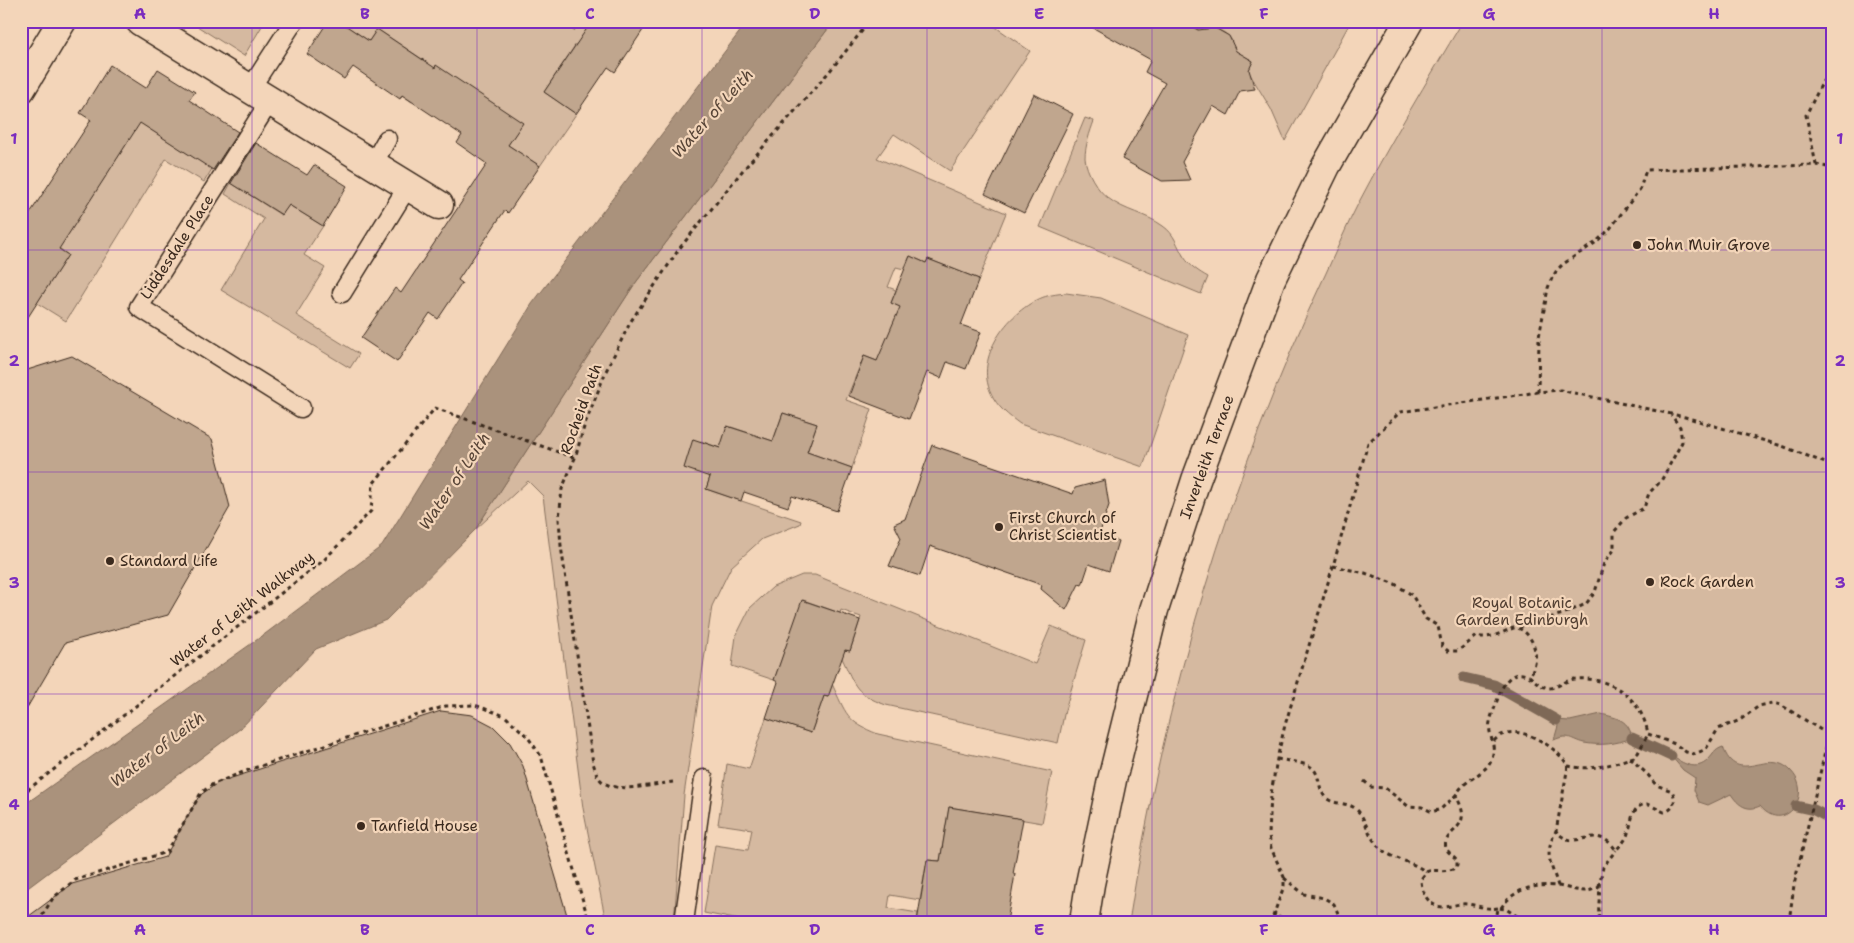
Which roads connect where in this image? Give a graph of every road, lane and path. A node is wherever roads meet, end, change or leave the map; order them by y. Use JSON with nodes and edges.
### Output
{"nodes":[{"id":1,"x":62,"y":21,"type":"edge"},
{"id":2,"x":140,"y":21,"type":"edge"},
{"id":3,"x":294,"y":21,"type":"edge"},
{"id":4,"x":870,"y":21,"type":"edge"},
{"id":5,"x":1409,"y":21,"type":"edge"},
{"id":6,"x":1833,"y":74,"type":"edge"},
{"id":7,"x":21,"y":90,"type":"edge"},
{"id":8,"x":260,"y":95,"type":"junction"},
{"id":9,"x":387,"y":139,"type":"dead end"},
{"id":10,"x":373,"y":164,"type":"junction"},
{"id":11,"x":1816,"y":165,"type":"junction"},
{"id":12,"x":1833,"y":168,"type":"edge"},
{"id":13,"x":408,"y":186,"type":"junction"},
{"id":14,"x":439,"y":205,"type":"dead end"},
{"id":15,"x":342,"y":292,"type":"dead end"},
{"id":16,"x":1538,"y":392,"type":"junction"},
{"id":17,"x":301,"y":408,"type":"dead end"},
{"id":18,"x":1670,"y":414,"type":"junction"},
{"id":19,"x":575,"y":458,"type":"junction"},
{"id":20,"x":1833,"y":466,"type":"edge"},
{"id":21,"x":1333,"y":566,"type":"junction"},
{"id":22,"x":1518,"y":628,"type":"junction"},
{"id":23,"x":1529,"y":676,"type":"junction"},
{"id":24,"x":1833,"y":683,"type":"edge"},
{"id":25,"x":1832,"y":711,"type":"edge"},
{"id":26,"x":1648,"y":734,"type":"junction"},
{"id":27,"x":1829,"y":735,"type":"junction"},
{"id":28,"x":1494,"y":741,"type":"junction"},
{"id":29,"x":1630,"y":758,"type":"junction"},
{"id":30,"x":1277,"y":759,"type":"junction"},
{"id":31,"x":1568,"y":766,"type":"junction"},
{"id":32,"x":704,"y":779,"type":"joint"},
{"id":33,"x":1364,"y":781,"type":"dead end"},
{"id":34,"x":21,"y":795,"type":"edge"},
{"id":35,"x":1456,"y":796,"type":"junction"},
{"id":36,"x":1556,"y":831,"type":"junction"},
{"id":37,"x":1616,"y":850,"type":"junction"},
{"id":38,"x":1426,"y":872,"type":"junction"},
{"id":39,"x":1284,"y":878,"type":"junction"},
{"id":40,"x":1558,"y":886,"type":"junction"},
{"id":41,"x":1599,"y":886,"type":"junction"},
{"id":42,"x":1500,"y":908,"type":"junction"},
{"id":43,"x":1272,"y":919,"type":"junction"},
{"id":44,"x":38,"y":922,"type":"edge"},
{"id":45,"x":588,"y":922,"type":"edge"},
{"id":46,"x":684,"y":922,"type":"edge"},
{"id":47,"x":1084,"y":922,"type":"edge"},
{"id":48,"x":1268,"y":922,"type":"edge"},
{"id":49,"x":1280,"y":922,"type":"edge"},
{"id":50,"x":1340,"y":922,"type":"edge"},
{"id":51,"x":1496,"y":922,"type":"edge"},
{"id":52,"x":1526,"y":922,"type":"edge"},
{"id":53,"x":1601,"y":922,"type":"edge"},
{"id":54,"x":1789,"y":922,"type":"edge"}],
"edges":[{"from":1,"to":7,"type":"street"},
{"from":2,"to":8,"type":"street"},
{"from":3,"to":8,"type":"lane","name":"Liddesdale Place"},
{"from":4,"to":19,"type":"path","name":"Rocheid Path"},
{"from":5,"to":47,"type":"street","name":"Inverleith Terrace"},
{"from":6,"to":11,"type":"path"},
{"from":8,"to":10,"type":"street"},
{"from":8,"to":17,"type":"lane","name":"Liddesdale Place"},
{"from":9,"to":10,"type":"lane"},
{"from":10,"to":13,"type":"street"},
{"from":11,"to":12,"type":"path"},
{"from":11,"to":16,"type":"path"},
{"from":13,"to":14,"type":"street"},
{"from":13,"to":15,"type":"lane"},
{"from":16,"to":18,"type":"path"},
{"from":16,"to":21,"type":"path"},
{"from":18,"to":20,"type":"path"},
{"from":18,"to":22,"type":"path"},
{"from":19,"to":32,"type":"path","name":"Rocheid Path"},
{"from":19,"to":34,"type":"path","name":"Water of Leith Walkway"},
{"from":21,"to":22,"type":"path"},
{"from":21,"to":30,"type":"path"},
{"from":22,"to":23,"type":"path"},
{"from":23,"to":26,"type":"path"},
{"from":23,"to":28,"type":"path"},
{"from":24,"to":25,"type":"path"},
{"from":25,"to":27,"type":"path"},
{"from":26,"to":27,"type":"path"},
{"from":26,"to":29,"type":"path"},
{"from":27,"to":54,"type":"path"},
{"from":28,"to":31,"type":"path"},
{"from":28,"to":35,"type":"path"},
{"from":29,"to":31,"type":"path"},
{"from":29,"to":37,"type":"path"},
{"from":30,"to":38,"type":"path"},
{"from":30,"to":39,"type":"path"},
{"from":31,"to":36,"type":"path"},
{"from":32,"to":46,"type":"lane"},
{"from":33,"to":35,"type":"path"},
{"from":35,"to":38,"type":"path"},
{"from":36,"to":37,"type":"path"},
{"from":36,"to":40,"type":"path"},
{"from":37,"to":41,"type":"path"},
{"from":38,"to":42,"type":"path"},
{"from":39,"to":43,"type":"path"},
{"from":39,"to":50,"type":"path"},
{"from":40,"to":41,"type":"path"},
{"from":40,"to":42,"type":"path"},
{"from":41,"to":53,"type":"path"},
{"from":42,"to":51,"type":"path"},
{"from":42,"to":52,"type":"path"},
{"from":43,"to":48,"type":"path"},
{"from":43,"to":49,"type":"path"},
{"from":44,"to":45,"type":"path"}]}
